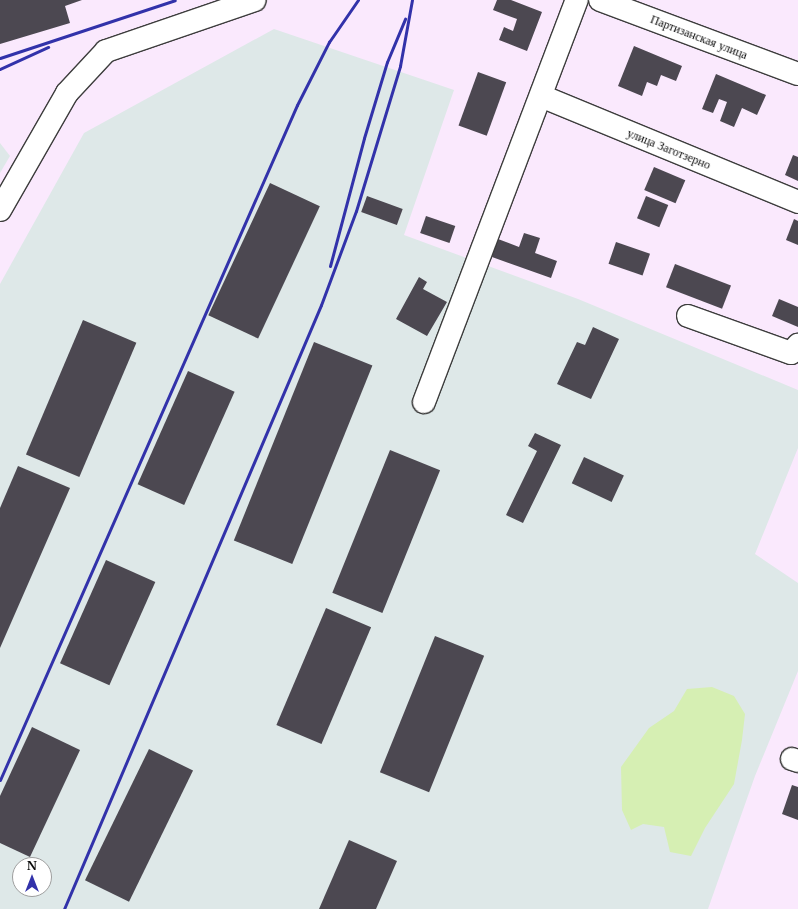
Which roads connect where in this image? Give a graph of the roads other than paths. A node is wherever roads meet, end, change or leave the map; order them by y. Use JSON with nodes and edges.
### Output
{"nodes":[{"id":1,"x":255,"y":0,"type":"edge"},
{"id":2,"x":577,"y":0,"type":"edge"},
{"id":3,"x":600,"y":0,"type":"edge"},
{"id":4,"x":639,"y":6,"type":"edge"},
{"id":5,"x":798,"y":74,"type":"edge"},
{"id":6,"x":541,"y":96,"type":"junction"},
{"id":7,"x":798,"y":202,"type":"edge"},
{"id":8,"x":0,"y":210,"type":"edge"},
{"id":9,"x":688,"y":316,"type":"dead end"},
{"id":10,"x":798,"y":345,"type":"edge"},
{"id":11,"x":424,"y":402,"type":"dead end"}],
"edges":[{"from":1,"to":8,"type":"street"},
{"from":2,"to":6,"type":"street"},
{"from":3,"to":4,"type":"street","name":"Партизанская улица"},
{"from":4,"to":5,"type":"street","name":"Партизанская улица"},
{"from":6,"to":7,"type":"street","name":"улица Заготзерно"},
{"from":6,"to":11,"type":"street"},
{"from":9,"to":10,"type":"street"}]}
